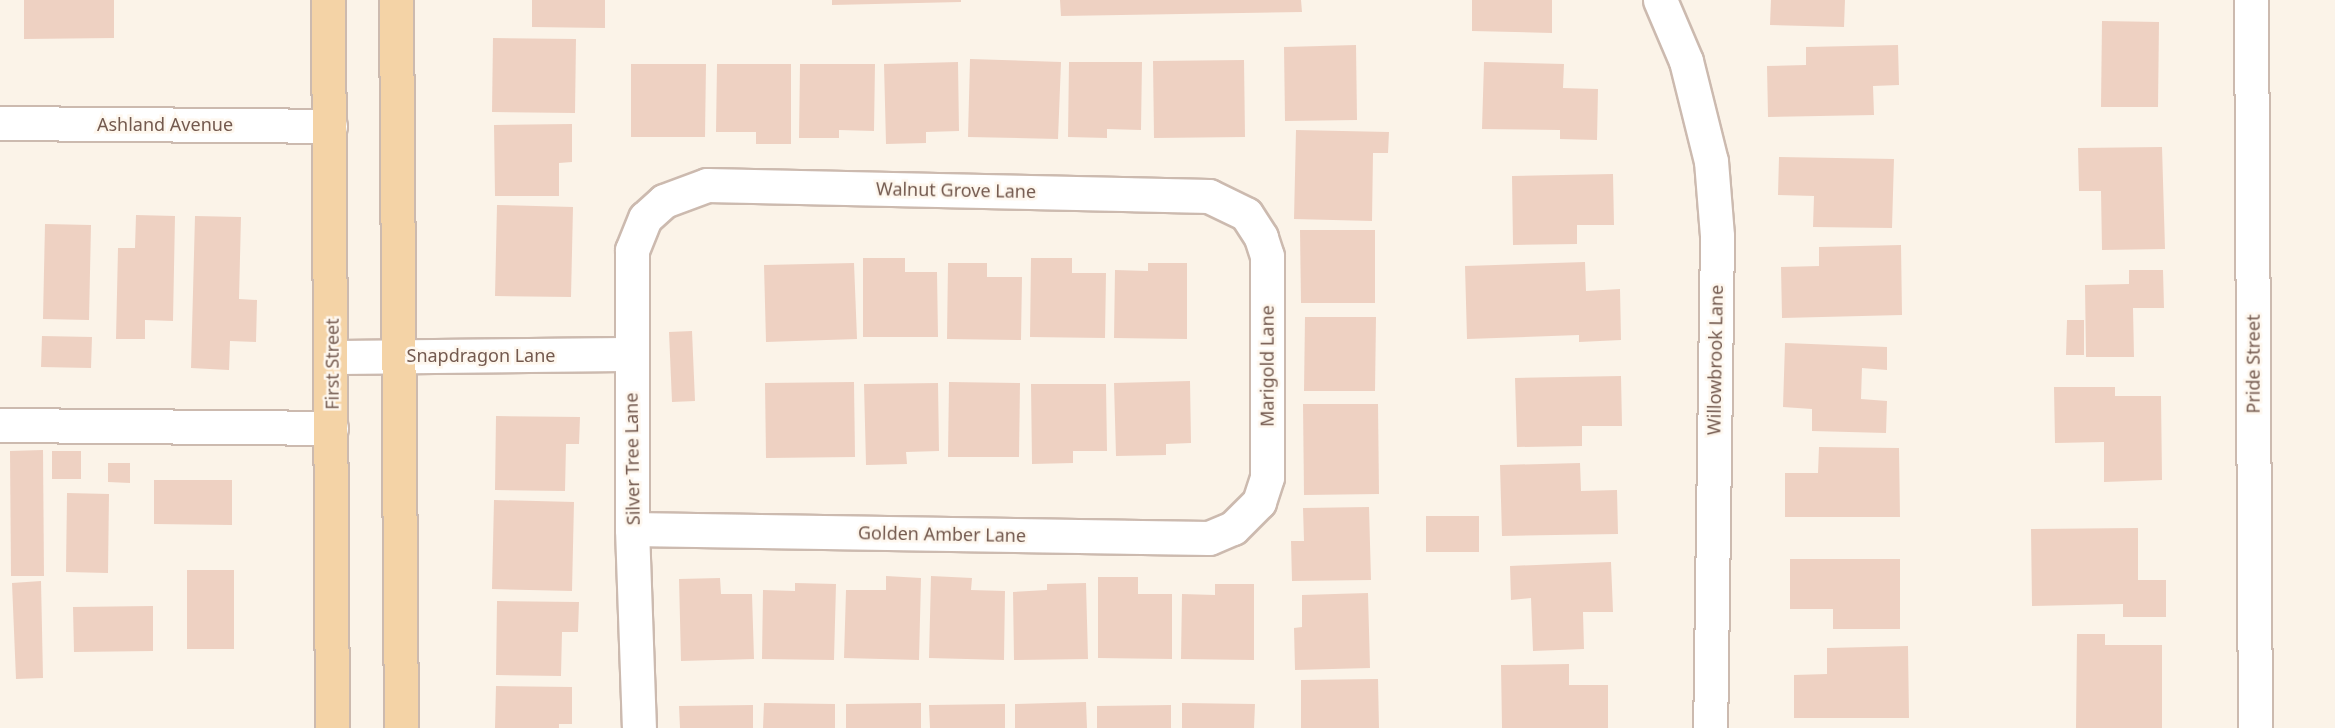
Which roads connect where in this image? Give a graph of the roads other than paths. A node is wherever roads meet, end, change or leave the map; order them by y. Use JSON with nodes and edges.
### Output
{"nodes":[{"id":1,"x":328,"y":0,"type":"edge"},
{"id":2,"x":396,"y":0,"type":"edge"},
{"id":3,"x":1660,"y":0,"type":"edge"},
{"id":4,"x":2251,"y":0,"type":"edge"},
{"id":5,"x":0,"y":123,"type":"edge"},
{"id":6,"x":330,"y":126,"type":"junction"},
{"id":7,"x":664,"y":201,"type":"joint"},
{"id":8,"x":1245,"y":214,"type":"joint"},
{"id":9,"x":631,"y":354,"type":"junction"},
{"id":10,"x":400,"y":356,"type":"junction"},
{"id":11,"x":332,"y":357,"type":"junction"},
{"id":12,"x":0,"y":425,"type":"edge"},
{"id":13,"x":331,"y":428,"type":"junction"},
{"id":14,"x":1246,"y":518,"type":"joint"},
{"id":15,"x":632,"y":529,"type":"junction"},
{"id":16,"x":332,"y":728,"type":"edge"},
{"id":17,"x":401,"y":728,"type":"edge"},
{"id":18,"x":639,"y":728,"type":"edge"},
{"id":19,"x":1710,"y":728,"type":"edge"},
{"id":20,"x":2255,"y":728,"type":"edge"}],
"edges":[{"from":1,"to":6,"type":"main road","name":"First Street"},
{"from":2,"to":10,"type":"main road"},
{"from":3,"to":19,"type":"street","name":"Willowbrook Lane"},
{"from":4,"to":20,"type":"street","name":"Pride Street"},
{"from":5,"to":6,"type":"street","name":"Ashland Avenue"},
{"from":6,"to":11,"type":"main road","name":"First Street"},
{"from":7,"to":8,"type":"street","name":"Walnut Grove Lane"},
{"from":7,"to":9,"type":"street","name":"Silver Tree Lane"},
{"from":8,"to":14,"type":"street","name":"Marigold Lane"},
{"from":9,"to":10,"type":"street","name":"Snapdragon Lane"},
{"from":9,"to":15,"type":"street","name":"Silver Tree Lane"},
{"from":10,"to":11,"type":"street","name":"Snapdragon Lane"},
{"from":10,"to":17,"type":"main road"},
{"from":11,"to":13,"type":"main road","name":"First Street"},
{"from":12,"to":13,"type":"street"},
{"from":13,"to":16,"type":"main road","name":"First Street"},
{"from":14,"to":15,"type":"street","name":"Golden Amber Lane"},
{"from":15,"to":18,"type":"street","name":"Silver Tree Lane"}]}
